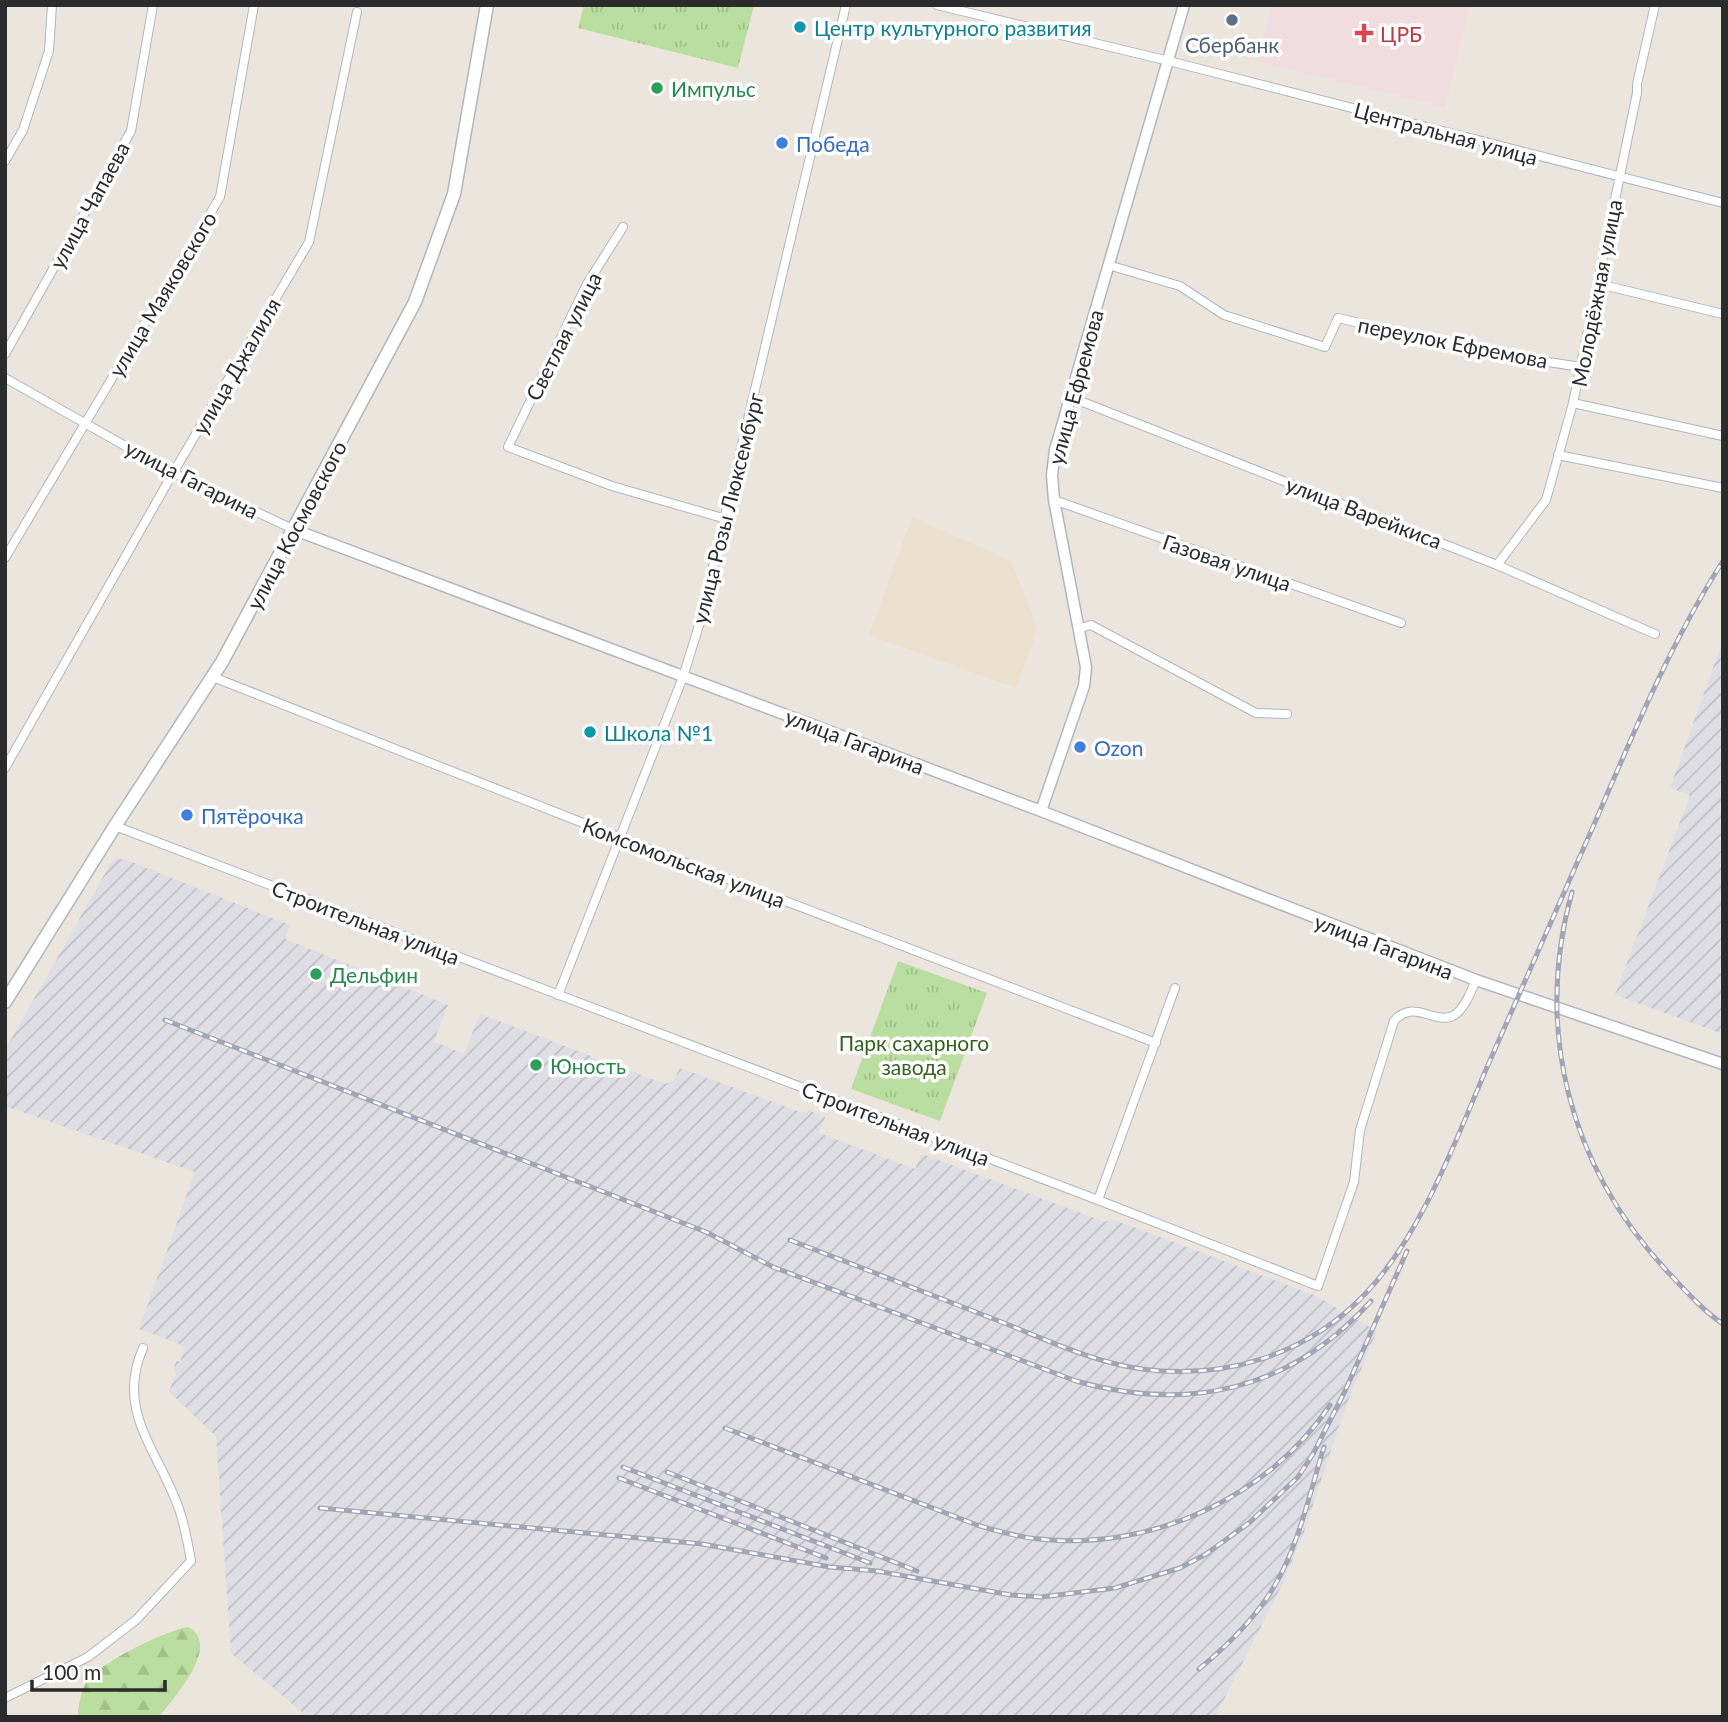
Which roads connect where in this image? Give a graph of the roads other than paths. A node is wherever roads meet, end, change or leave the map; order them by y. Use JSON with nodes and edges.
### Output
{"nodes":[{"id":1,"x":52,"y":5,"type":"edge"},
{"id":2,"x":153,"y":5,"type":"edge"},
{"id":3,"x":254,"y":5,"type":"edge"},
{"id":4,"x":487,"y":5,"type":"edge"},
{"id":5,"x":846,"y":5,"type":"edge"},
{"id":6,"x":937,"y":5,"type":"edge"},
{"id":7,"x":1184,"y":5,"type":"edge"},
{"id":8,"x":1655,"y":5,"type":"edge"},
{"id":9,"x":357,"y":12,"type":"dead end"},
{"id":10,"x":1169,"y":61,"type":"junction"},
{"id":11,"x":5,"y":161,"type":"edge"},
{"id":12,"x":1619,"y":178,"type":"junction"},
{"id":13,"x":1723,"y":203,"type":"edge"},
{"id":14,"x":624,"y":227,"type":"dead end"},
{"id":15,"x":1108,"y":265,"type":"junction"},
{"id":16,"x":1599,"y":284,"type":"junction"},
{"id":17,"x":1723,"y":314,"type":"edge"},
{"id":18,"x":5,"y":354,"type":"edge"},
{"id":19,"x":1581,"y":367,"type":"junction"},
{"id":20,"x":5,"y":379,"type":"edge"},
{"id":21,"x":1070,"y":397,"type":"junction"},
{"id":22,"x":1573,"y":403,"type":"junction"},
{"id":23,"x":84,"y":423,"type":"junction"},
{"id":24,"x":1723,"y":436,"type":"edge"},
{"id":25,"x":1558,"y":455,"type":"junction"},
{"id":26,"x":173,"y":473,"type":"junction"},
{"id":27,"x":1723,"y":488,"type":"edge"},
{"id":28,"x":1054,"y":500,"type":"junction"},
{"id":29,"x":726,"y":519,"type":"junction"},
{"id":30,"x":295,"y":530,"type":"junction"},
{"id":31,"x":5,"y":558,"type":"edge"},
{"id":32,"x":1497,"y":565,"type":"junction"},
{"id":33,"x":1401,"y":623,"type":"dead end"},
{"id":34,"x":1080,"y":628,"type":"junction"},
{"id":35,"x":1655,"y":634,"type":"dead end"},
{"id":36,"x":214,"y":677,"type":"junction"},
{"id":37,"x":683,"y":677,"type":"junction"},
{"id":38,"x":1287,"y":714,"type":"dead end"},
{"id":39,"x":5,"y":768,"type":"edge"},
{"id":40,"x":1041,"y":811,"type":"junction"},
{"id":41,"x":115,"y":826,"type":"junction"},
{"id":42,"x":621,"y":838,"type":"junction"},
{"id":43,"x":1476,"y":980,"type":"junction"},
{"id":44,"x":1175,"y":988,"type":"dead end"},
{"id":45,"x":7,"y":995,"type":"edge"},
{"id":46,"x":558,"y":995,"type":"junction"},
{"id":47,"x":1156,"y":1043,"type":"junction"},
{"id":48,"x":1723,"y":1064,"type":"edge"},
{"id":49,"x":1098,"y":1200,"type":"junction"},
{"id":50,"x":143,"y":1348,"type":"dead end"},
{"id":51,"x":5,"y":1698,"type":"edge"}],
"edges":[{"from":1,"to":11,"type":"street"},
{"from":2,"to":18,"type":"street","name":"улица Чапаева"},
{"from":3,"to":23,"type":"street","name":"улица Маяковского"},
{"from":4,"to":30,"type":"main road","name":"улица Космовского"},
{"from":5,"to":29,"type":"street","name":"улица Розы Люксембург"},
{"from":6,"to":10,"type":"street","name":"Центральная улица"},
{"from":7,"to":10,"type":"street","name":"улица Ефремова"},
{"from":8,"to":12,"type":"street","name":"Молодёжная улица"},
{"from":9,"to":26,"type":"street","name":"улица Джалиля"},
{"from":10,"to":12,"type":"street","name":"Центральная улица"},
{"from":10,"to":15,"type":"street","name":"улица Ефремова"},
{"from":12,"to":13,"type":"street","name":"Центральная улица"},
{"from":12,"to":16,"type":"street","name":"Молодёжная улица"},
{"from":14,"to":29,"type":"street","name":"Светлая улица"},
{"from":15,"to":19,"type":"street","name":"переулок Ефремова"},
{"from":15,"to":21,"type":"street","name":"улица Ефремова"},
{"from":16,"to":17,"type":"street"},
{"from":16,"to":19,"type":"street","name":"Молодёжная улица"},
{"from":19,"to":22,"type":"street","name":"Молодёжная улица"},
{"from":20,"to":23,"type":"street","name":"улица Гагарина"},
{"from":21,"to":28,"type":"street","name":"улица Ефремова"},
{"from":21,"to":32,"type":"street","name":"улица Варейкиса"},
{"from":22,"to":24,"type":"street"},
{"from":22,"to":25,"type":"street","name":"Молодёжная улица"},
{"from":23,"to":26,"type":"street","name":"улица Гагарина"},
{"from":23,"to":31,"type":"street","name":"улица Маяковского"},
{"from":25,"to":27,"type":"street"},
{"from":25,"to":32,"type":"street","name":"Молодёжная улица"},
{"from":26,"to":30,"type":"street","name":"улица Гагарина"},
{"from":26,"to":39,"type":"street","name":"улица Джалиля"},
{"from":28,"to":33,"type":"street","name":"Газовая улица"},
{"from":28,"to":34,"type":"street","name":"улица Ефремова"},
{"from":29,"to":37,"type":"street","name":"улица Розы Люксембург"},
{"from":30,"to":36,"type":"main road","name":"улица Космовского"},
{"from":30,"to":37,"type":"street","name":"улица Гагарина"},
{"from":32,"to":35,"type":"street","name":"улица Варейкиса"},
{"from":34,"to":38,"type":"street"},
{"from":34,"to":40,"type":"street","name":"улица Ефремова"},
{"from":36,"to":41,"type":"main road","name":"улица Космовского"},
{"from":36,"to":42,"type":"street","name":"Комсомольская улица"},
{"from":37,"to":40,"type":"street","name":"улица Гагарина"},
{"from":37,"to":42,"type":"street","name":"улица Розы Люксембург"},
{"from":40,"to":43,"type":"street","name":"улица Гагарина"},
{"from":41,"to":45,"type":"main road","name":"улица Космовского"},
{"from":41,"to":46,"type":"street","name":"Строительная улица"},
{"from":42,"to":46,"type":"street","name":"улица Розы Люксембург"},
{"from":42,"to":47,"type":"street","name":"Комсомольская улица"},
{"from":43,"to":48,"type":"street","name":"улица Гагарина"},
{"from":43,"to":49,"type":"street","name":"Строительная улица"},
{"from":44,"to":47,"type":"street"},
{"from":46,"to":49,"type":"street","name":"Строительная улица"},
{"from":47,"to":49,"type":"street"},
{"from":50,"to":51,"type":"street"}]}
